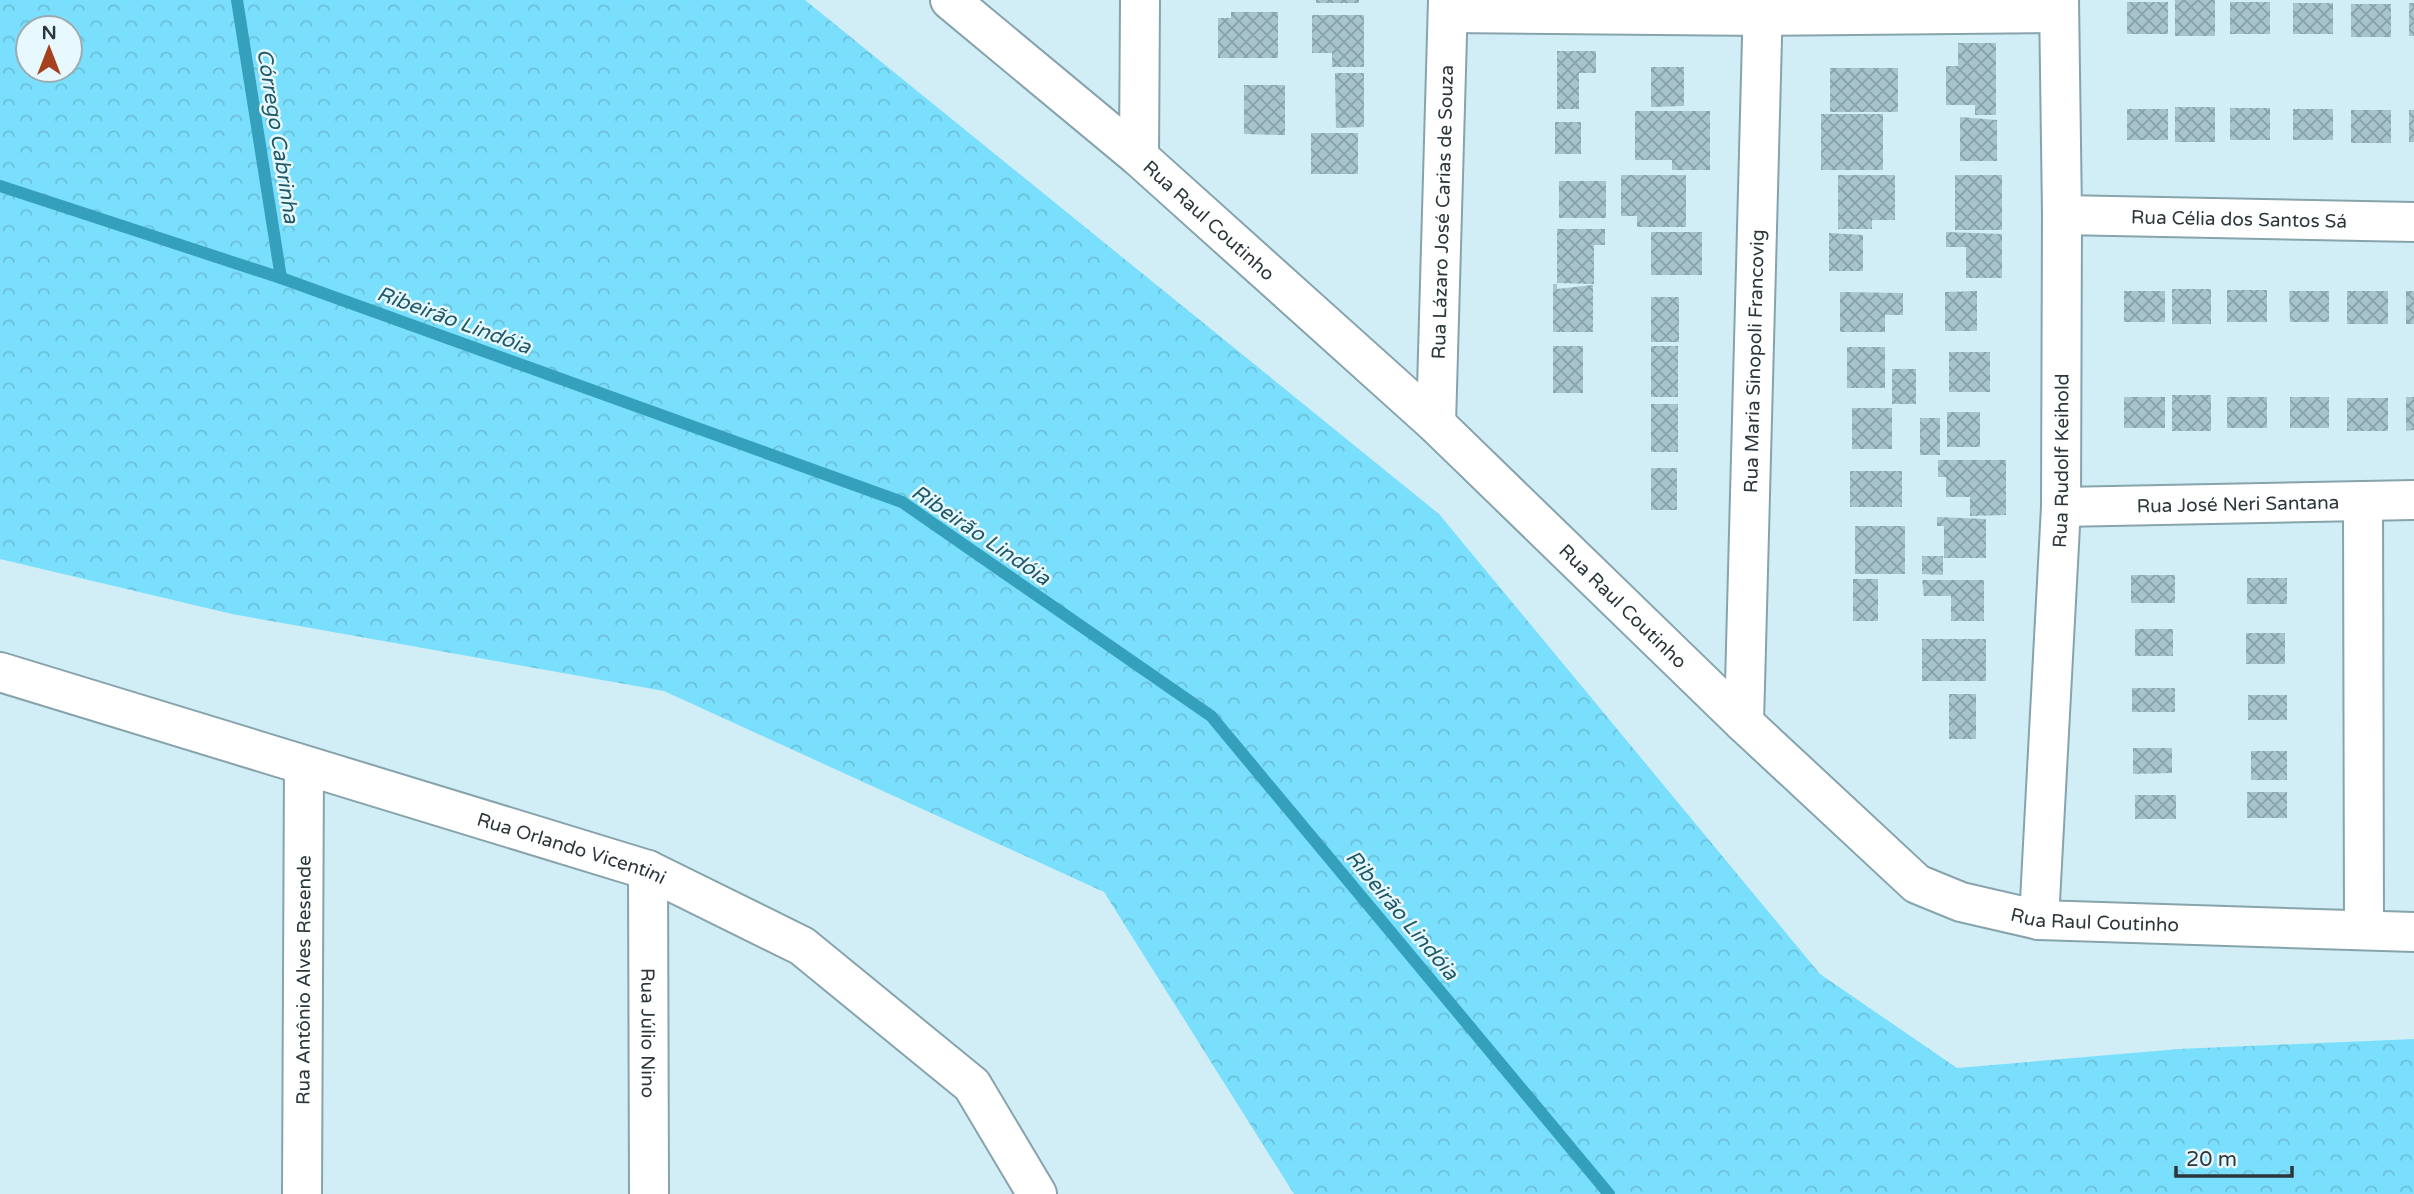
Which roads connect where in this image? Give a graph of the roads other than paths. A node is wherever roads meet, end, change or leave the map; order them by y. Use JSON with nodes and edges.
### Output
{"nodes":[{"id":1,"x":950,"y":0,"type":"edge"},
{"id":2,"x":1140,"y":0,"type":"edge"},
{"id":3,"x":1448,"y":7,"type":"edge"},
{"id":4,"x":2059,"y":7,"type":"edge"},
{"id":5,"x":1763,"y":8,"type":"edge"},
{"id":6,"x":1139,"y":157,"type":"junction"},
{"id":7,"x":2062,"y":215,"type":"junction"},
{"id":8,"x":2414,"y":222,"type":"edge"},
{"id":9,"x":1436,"y":424,"type":"junction"},
{"id":10,"x":2414,"y":500,"type":"edge"},
{"id":11,"x":2363,"y":502,"type":"junction"},
{"id":12,"x":2061,"y":507,"type":"junction"},
{"id":13,"x":0,"y":671,"type":"edge"},
{"id":14,"x":1744,"y":723,"type":"junction"},
{"id":15,"x":304,"y":766,"type":"junction"},
{"id":16,"x":648,"y":870,"type":"junction"},
{"id":17,"x":2039,"y":920,"type":"junction"},
{"id":18,"x":2364,"y":930,"type":"junction"},
{"id":19,"x":2414,"y":932,"type":"edge"},
{"id":20,"x":302,"y":1194,"type":"edge"},
{"id":21,"x":649,"y":1194,"type":"edge"},
{"id":22,"x":1037,"y":1194,"type":"edge"}],
"edges":[{"from":1,"to":6,"type":"street","name":"Rua Raul Coutinho"},
{"from":2,"to":6,"type":"street"},
{"from":3,"to":5,"type":"street"},
{"from":3,"to":9,"type":"street","name":"Rua Lázaro José Carias de Souza"},
{"from":4,"to":5,"type":"street"},
{"from":4,"to":7,"type":"street","name":"Rua Rudolf Keihold"},
{"from":5,"to":14,"type":"street","name":"Rua Maria Sinopoli Francovig"},
{"from":6,"to":9,"type":"street","name":"Rua Raul Coutinho"},
{"from":7,"to":8,"type":"street","name":"Rua Célia dos Santos Sá"},
{"from":7,"to":12,"type":"street","name":"Rua Rudolf Keihold"},
{"from":9,"to":14,"type":"street","name":"Rua Raul Coutinho"},
{"from":10,"to":11,"type":"street","name":"Rua José Neri Santana"},
{"from":11,"to":12,"type":"street","name":"Rua José Neri Santana"},
{"from":11,"to":18,"type":"street"},
{"from":12,"to":17,"type":"street","name":"Rua Rudolf Keihold"},
{"from":13,"to":15,"type":"street","name":"Rua Orlando Vicentini"},
{"from":14,"to":17,"type":"street","name":"Rua Raul Coutinho"},
{"from":15,"to":16,"type":"street","name":"Rua Orlando Vicentini"},
{"from":15,"to":20,"type":"street","name":"Rua Antônio Alves Resende"},
{"from":16,"to":21,"type":"street","name":"Rua Júlio Nino"},
{"from":16,"to":22,"type":"street","name":"Rua Orlando Vicentini"},
{"from":17,"to":18,"type":"street","name":"Rua Raul Coutinho"},
{"from":18,"to":19,"type":"street","name":"Rua Raul Coutinho"}]}
